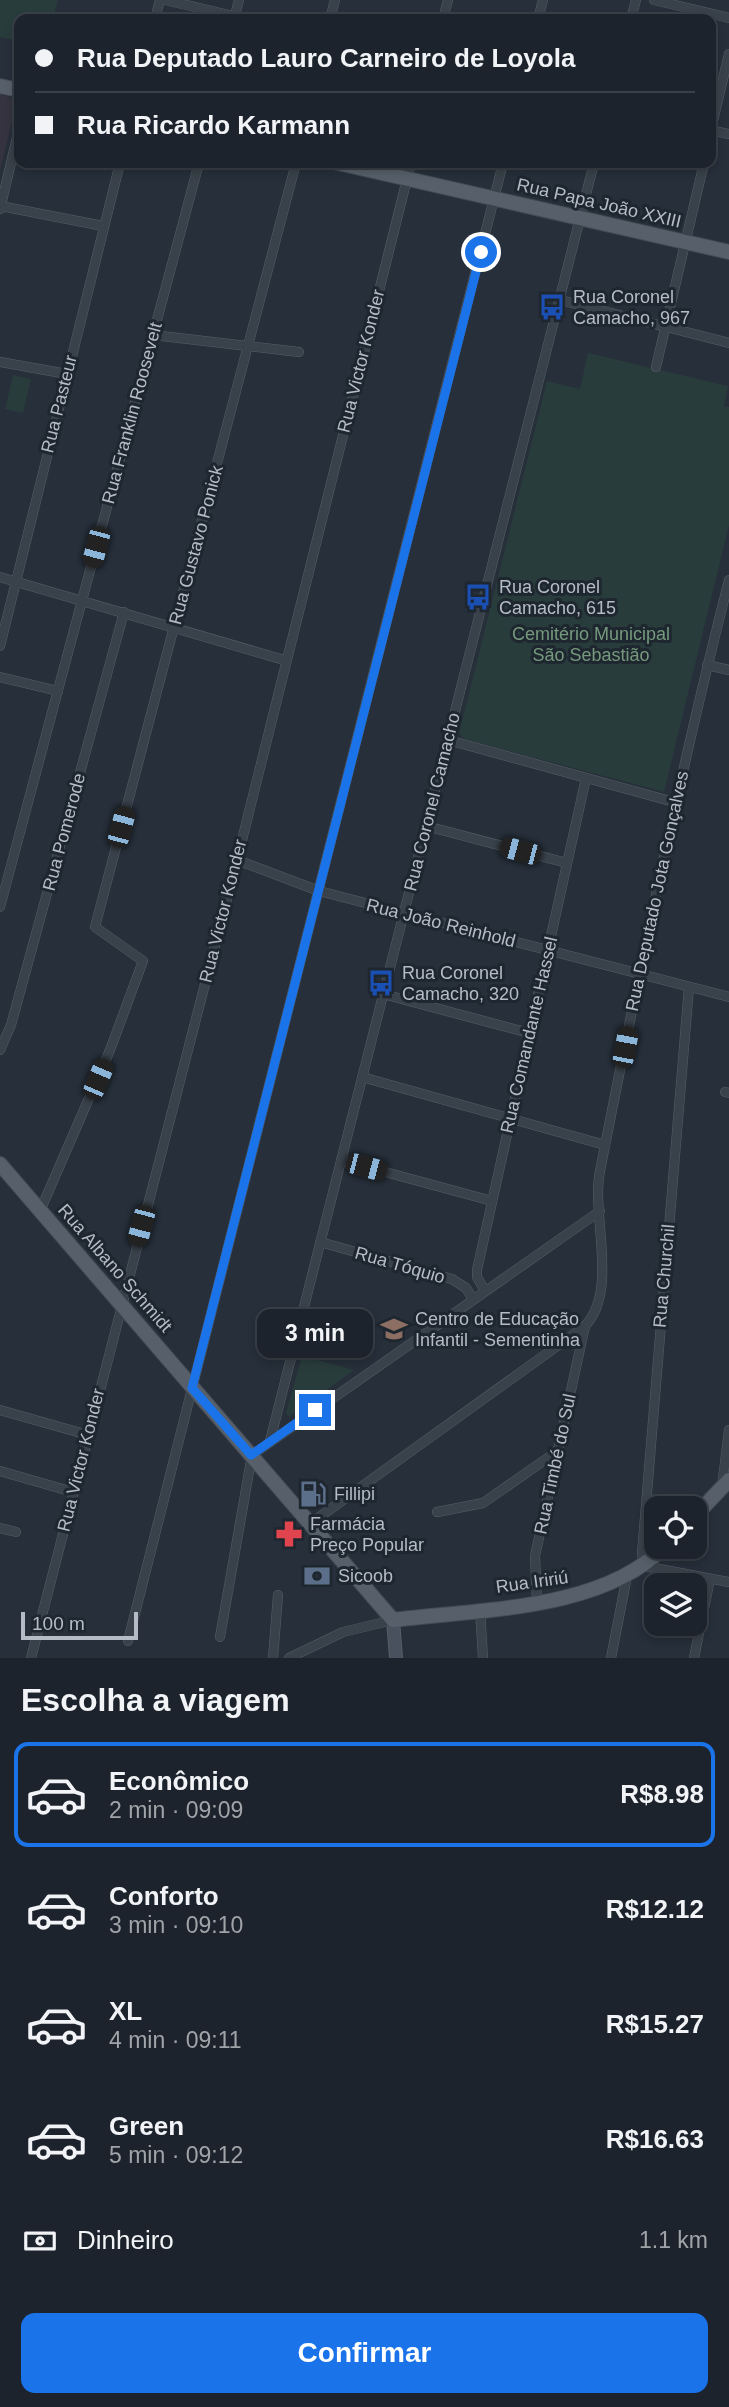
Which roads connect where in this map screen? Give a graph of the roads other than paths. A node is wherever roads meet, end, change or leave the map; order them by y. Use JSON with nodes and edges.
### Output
{"nodes":[{"id":1,"x":162,"y":0,"type":"edge"},
{"id":2,"x":654,"y":0,"type":"edge"},
{"id":3,"x":218,"y":14,"type":"edge"},
{"id":4,"x":712,"y":14,"type":"edge"},
{"id":5,"x":729,"y":54,"type":"edge"},
{"id":6,"x":716,"y":110,"type":"edge"},
{"id":7,"x":14,"y":150,"type":"edge"},
{"id":8,"x":119,"y":168,"type":"edge"},
{"id":9,"x":198,"y":168,"type":"edge"},
{"id":10,"x":295,"y":168,"type":"edge"},
{"id":11,"x":360,"y":168,"type":"edge"},
{"id":12,"x":410,"y":168,"type":"edge"},
{"id":13,"x":502,"y":168,"type":"edge"},
{"id":14,"x":593,"y":168,"type":"edge"},
{"id":15,"x":703,"y":168,"type":"edge"},
{"id":16,"x":407,"y":179,"type":"junction"},
{"id":17,"x":495,"y":199,"type":"junction"},
{"id":18,"x":0,"y":207,"type":"edge"},
{"id":19,"x":580,"y":218,"type":"junction"},
{"id":20,"x":103,"y":226,"type":"junction"},
{"id":21,"x":685,"y":242,"type":"junction"},
{"id":22,"x":729,"y":252,"type":"edge"},
{"id":23,"x":560,"y":300,"type":"junction"},
{"id":24,"x":666,"y":327,"type":"junction"},
{"id":25,"x":153,"y":335,"type":"junction"},
{"id":26,"x":729,"y":343,"type":"edge"},
{"id":27,"x":248,"y":346,"type":"junction"},
{"id":28,"x":299,"y":352,"type":"dead end"},
{"id":29,"x":0,"y":362,"type":"edge"},
{"id":30,"x":656,"y":367,"type":"dead end"},
{"id":31,"x":66,"y":374,"type":"junction"},
{"id":32,"x":0,"y":577,"type":"edge"},
{"id":33,"x":729,"y":580,"type":"edge"},
{"id":34,"x":16,"y":581,"type":"junction"},
{"id":35,"x":82,"y":600,"type":"junction"},
{"id":36,"x":124,"y":612,"type":"junction"},
{"id":37,"x":174,"y":627,"type":"junction"},
{"id":38,"x":0,"y":646,"type":"edge"},
{"id":39,"x":284,"y":660,"type":"junction"},
{"id":40,"x":707,"y":666,"type":"junction"},
{"id":41,"x":729,"y":670,"type":"edge"},
{"id":42,"x":0,"y":677,"type":"edge"},
{"id":43,"x":58,"y":691,"type":"junction"},
{"id":44,"x":448,"y":740,"type":"junction"},
{"id":45,"x":586,"y":778,"type":"junction"},
{"id":46,"x":674,"y":802,"type":"junction"},
{"id":47,"x":426,"y":826,"type":"junction"},
{"id":48,"x":237,"y":860,"type":"junction"},
{"id":49,"x":567,"y":863,"type":"junction"},
{"id":50,"x":318,"y":891,"type":"junction"},
{"id":51,"x":0,"y":907,"type":"edge"},
{"id":52,"x":404,"y":913,"type":"junction"},
{"id":53,"x":548,"y":950,"type":"junction"},
{"id":54,"x":640,"y":974,"type":"junction"},
{"id":55,"x":689,"y":987,"type":"junction"},
{"id":56,"x":383,"y":994,"type":"junction"},
{"id":57,"x":729,"y":997,"type":"edge"},
{"id":58,"x":529,"y":1033,"type":"junction"},
{"id":59,"x":0,"y":1050,"type":"edge"},
{"id":60,"x":362,"y":1077,"type":"junction"},
{"id":61,"x":510,"y":1119,"type":"junction"},
{"id":62,"x":605,"y":1145,"type":"junction"},
{"id":63,"x":341,"y":1160,"type":"junction"},
{"id":64,"x":0,"y":1164,"type":"edge"},
{"id":65,"x":492,"y":1201,"type":"junction"},
{"id":66,"x":40,"y":1211,"type":"junction"},
{"id":67,"x":600,"y":1211,"type":"junction"},
{"id":68,"x":320,"y":1242,"type":"junction"},
{"id":69,"x":485,"y":1291,"type":"junction"},
{"id":70,"x":474,"y":1299,"type":"junction"},
{"id":71,"x":121,"y":1304,"type":"junction"},
{"id":72,"x":585,"y":1326,"type":"junction"},
{"id":73,"x":192,"y":1388,"type":"junction"},
{"id":74,"x":0,"y":1410,"type":"edge"},
{"id":75,"x":729,"y":1430,"type":"edge"},
{"id":76,"x":88,"y":1435,"type":"junction"},
{"id":77,"x":270,"y":1441,"type":"junction"},
{"id":78,"x":558,"y":1450,"type":"junction"},
{"id":79,"x":251,"y":1455,"type":"junction"},
{"id":80,"x":0,"y":1471,"type":"edge"},
{"id":81,"x":725,"y":1484,"type":"edge"},
{"id":82,"x":73,"y":1492,"type":"junction"},
{"id":83,"x":707,"y":1503,"type":"edge"},
{"id":84,"x":437,"y":1512,"type":"dead end"},
{"id":85,"x":311,"y":1523,"type":"junction"},
{"id":86,"x":0,"y":1528,"type":"edge"},
{"id":87,"x":16,"y":1532,"type":"dead end"},
{"id":88,"x":651,"y":1559,"type":"edge"},
{"id":89,"x":643,"y":1566,"type":"junction"},
{"id":90,"x":627,"y":1576,"type":"junction"},
{"id":91,"x":710,"y":1579,"type":"junction"},
{"id":92,"x":729,"y":1583,"type":"edge"},
{"id":93,"x":278,"y":1595,"type":"dead end"},
{"id":94,"x":537,"y":1602,"type":"junction"},
{"id":95,"x":480,"y":1609,"type":"junction"},
{"id":96,"x":393,"y":1620,"type":"junction"},
{"id":97,"x":220,"y":1637,"type":"dead end"},
{"id":98,"x":128,"y":1641,"type":"dead end"},
{"id":99,"x":31,"y":1658,"type":"edge"},
{"id":100,"x":274,"y":1658,"type":"edge"},
{"id":101,"x":289,"y":1658,"type":"edge"},
{"id":102,"x":396,"y":1658,"type":"edge"},
{"id":103,"x":483,"y":1658,"type":"edge"},
{"id":104,"x":611,"y":1658,"type":"edge"},
{"id":105,"x":694,"y":1658,"type":"edge"}],
"edges":[{"from":1,"to":3,"type":"street"},
{"from":2,"to":4,"type":"street"},
{"from":5,"to":6,"type":"street"},
{"from":7,"to":18,"type":"street"},
{"from":8,"to":20,"type":"street","name":"Rua Pasteur"},
{"from":9,"to":25,"type":"street","name":"Rua Franklin Roosevelt"},
{"from":10,"to":27,"type":"street","name":"Rua Gustavo Ponick"},
{"from":11,"to":16,"type":"main road","name":"Rua Papa João XXIII"},
{"from":12,"to":16,"type":"street","name":"Rua Victor Konder"},
{"from":13,"to":17,"type":"street"},
{"from":14,"to":19,"type":"street","name":"Rua Coronel Camacho"},
{"from":15,"to":21,"type":"street"},
{"from":16,"to":17,"type":"main road","name":"Rua Papa João XXIII"},
{"from":16,"to":39,"type":"street","name":"Rua Victor Konder"},
{"from":17,"to":19,"type":"main road","name":"Rua Papa João XXIII"},
{"from":17,"to":50,"type":"street"},
{"from":18,"to":20,"type":"street"},
{"from":19,"to":21,"type":"main road","name":"Rua Papa João XXIII"},
{"from":19,"to":23,"type":"street","name":"Rua Coronel Camacho"},
{"from":20,"to":31,"type":"street","name":"Rua Pasteur"},
{"from":21,"to":22,"type":"main road","name":"Rua Papa João XXIII"},
{"from":21,"to":24,"type":"street"},
{"from":23,"to":24,"type":"street"},
{"from":23,"to":44,"type":"street","name":"Rua Coronel Camacho"},
{"from":24,"to":26,"type":"street"},
{"from":24,"to":30,"type":"street"},
{"from":25,"to":27,"type":"street"},
{"from":25,"to":35,"type":"street","name":"Rua Franklin Roosevelt"},
{"from":27,"to":28,"type":"street"},
{"from":27,"to":37,"type":"street","name":"Rua Gustavo Ponick"},
{"from":29,"to":31,"type":"street"},
{"from":31,"to":34,"type":"street","name":"Rua Pasteur"},
{"from":32,"to":34,"type":"street"},
{"from":33,"to":40,"type":"street","name":"Rua Deputado Jota Gonçalves"},
{"from":34,"to":35,"type":"street"},
{"from":34,"to":38,"type":"street","name":"Rua Pasteur"},
{"from":35,"to":36,"type":"street"},
{"from":35,"to":43,"type":"street","name":"Rua Franklin Roosevelt"},
{"from":36,"to":37,"type":"street"},
{"from":36,"to":59,"type":"street","name":"Rua Pomerode"},
{"from":37,"to":39,"type":"street"},
{"from":37,"to":66,"type":"street","name":"Rua Gustavo Ponick"},
{"from":39,"to":48,"type":"street","name":"Rua Victor Konder"},
{"from":40,"to":41,"type":"street"},
{"from":40,"to":46,"type":"street","name":"Rua Deputado Jota Gonçalves"},
{"from":42,"to":43,"type":"street"},
{"from":43,"to":51,"type":"street","name":"Rua Franklin Roosevelt"},
{"from":44,"to":45,"type":"street"},
{"from":44,"to":47,"type":"street","name":"Rua Coronel Camacho"},
{"from":45,"to":46,"type":"street"},
{"from":45,"to":49,"type":"street","name":"Rua Comandante Hassel"},
{"from":46,"to":54,"type":"street","name":"Rua Deputado Jota Gonçalves"},
{"from":47,"to":49,"type":"street"},
{"from":47,"to":52,"type":"street","name":"Rua Coronel Camacho"},
{"from":48,"to":50,"type":"street","name":"Rua João Reinhold"},
{"from":48,"to":71,"type":"street","name":"Rua Victor Konder"},
{"from":49,"to":53,"type":"street","name":"Rua Comandante Hassel"},
{"from":50,"to":52,"type":"street","name":"Rua João Reinhold"},
{"from":50,"to":73,"type":"street"},
{"from":52,"to":53,"type":"street","name":"Rua João Reinhold"},
{"from":52,"to":56,"type":"street","name":"Rua Coronel Camacho"},
{"from":53,"to":54,"type":"street","name":"Rua João Reinhold"},
{"from":53,"to":58,"type":"street","name":"Rua Comandante Hassel"},
{"from":54,"to":55,"type":"street","name":"Rua João Reinhold"},
{"from":54,"to":62,"type":"street","name":"Rua Deputado Jota Gonçalves"},
{"from":55,"to":57,"type":"street","name":"Rua João Reinhold"},
{"from":55,"to":89,"type":"street","name":"Rua Churchil"},
{"from":56,"to":58,"type":"street"},
{"from":56,"to":60,"type":"street","name":"Rua Coronel Camacho"},
{"from":58,"to":61,"type":"street","name":"Rua Comandante Hassel"},
{"from":60,"to":61,"type":"street"},
{"from":60,"to":63,"type":"street","name":"Rua Coronel Camacho"},
{"from":61,"to":62,"type":"street"},
{"from":61,"to":65,"type":"street","name":"Rua Comandante Hassel"},
{"from":62,"to":67,"type":"street","name":"Rua Deputado Jota Gonçalves"},
{"from":63,"to":65,"type":"street"},
{"from":63,"to":68,"type":"street","name":"Rua Coronel Camacho"},
{"from":64,"to":66,"type":"main road","name":"Rua Albano Schmidt"},
{"from":65,"to":69,"type":"street","name":"Rua Comandante Hassel"},
{"from":66,"to":71,"type":"main road","name":"Rua Albano Schmidt"},
{"from":67,"to":69,"type":"street"},
{"from":67,"to":72,"type":"street","name":"Rua Deputado Jota Gonçalves"},
{"from":68,"to":70,"type":"street","name":"Rua Tóquio"},
{"from":68,"to":77,"type":"street","name":"Rua Coronel Camacho"},
{"from":69,"to":70,"type":"street"},
{"from":70,"to":77,"type":"street"},
{"from":71,"to":73,"type":"main road","name":"Rua Albano Schmidt"},
{"from":71,"to":76,"type":"street","name":"Rua Victor Konder"},
{"from":72,"to":78,"type":"street","name":"Rua Timbé do Sul"},
{"from":72,"to":85,"type":"street"},
{"from":73,"to":79,"type":"main road","name":"Rua Albano Schmidt"},
{"from":73,"to":98,"type":"street"},
{"from":74,"to":76,"type":"street"},
{"from":75,"to":81,"type":"street"},
{"from":76,"to":82,"type":"street","name":"Rua Victor Konder"},
{"from":77,"to":79,"type":"street"},
{"from":78,"to":84,"type":"street"},
{"from":78,"to":94,"type":"street","name":"Rua Timbé do Sul"},
{"from":79,"to":85,"type":"main road","name":"Rua Albano Schmidt"},
{"from":79,"to":97,"type":"street"},
{"from":80,"to":82,"type":"street"},
{"from":81,"to":83,"type":"main road"},
{"from":82,"to":99,"type":"street","name":"Rua Victor Konder"},
{"from":85,"to":96,"type":"main road","name":"Rua Albano Schmidt"},
{"from":86,"to":87,"type":"street"},
{"from":88,"to":89,"type":"main road","name":"Rua Iririú"},
{"from":89,"to":90,"type":"main road","name":"Rua Iririú"},
{"from":89,"to":91,"type":"street"},
{"from":90,"to":94,"type":"main road","name":"Rua Iririú"},
{"from":90,"to":104,"type":"street"},
{"from":91,"to":92,"type":"street"},
{"from":91,"to":105,"type":"street"},
{"from":93,"to":100,"type":"street"},
{"from":94,"to":95,"type":"main road","name":"Rua Iririú"},
{"from":95,"to":96,"type":"main road","name":"Rua Iririú"},
{"from":95,"to":103,"type":"street"},
{"from":96,"to":101,"type":"street"},
{"from":96,"to":102,"type":"main road"}]}
